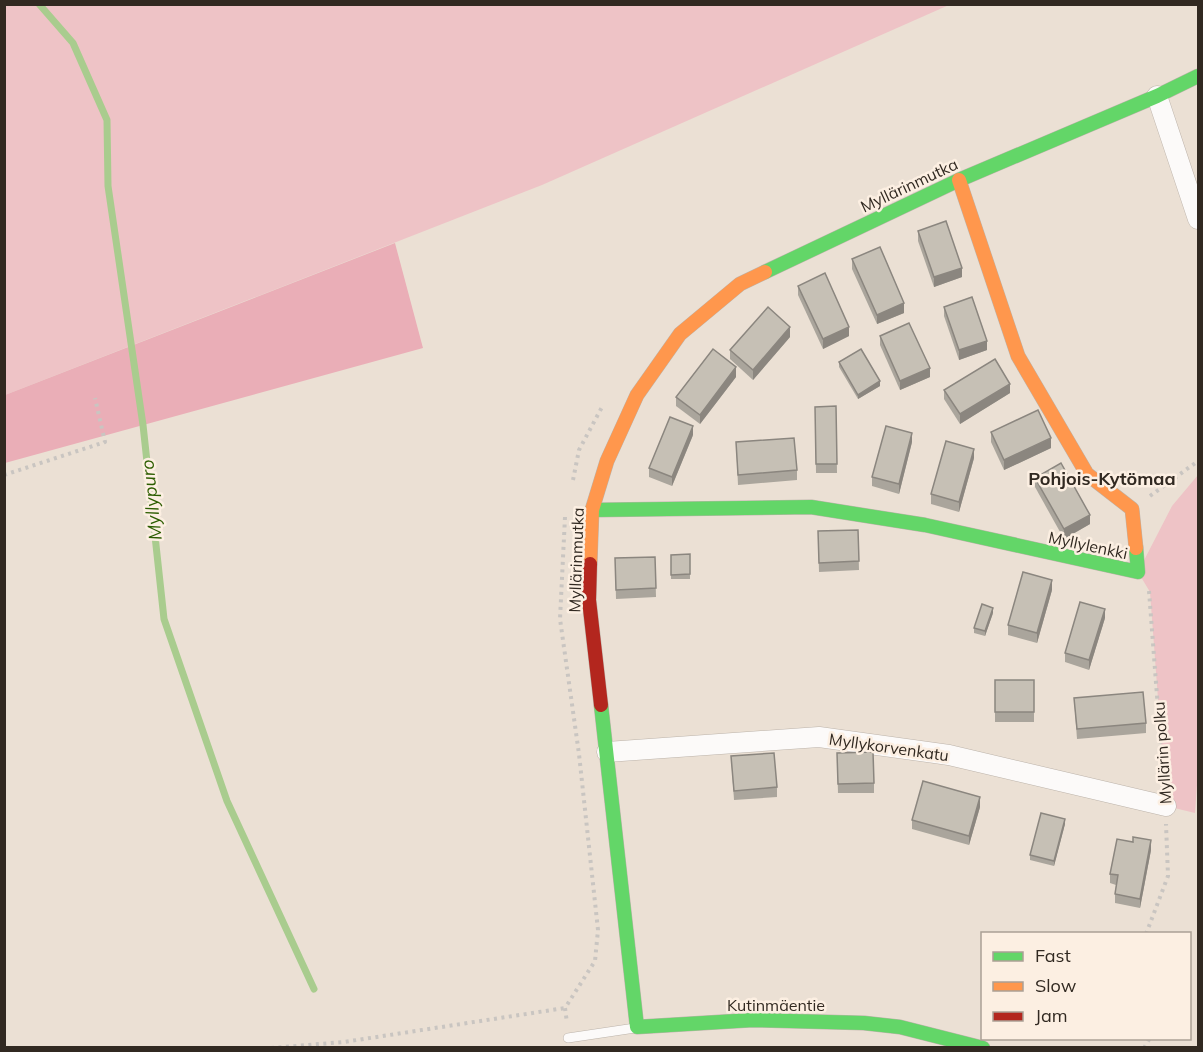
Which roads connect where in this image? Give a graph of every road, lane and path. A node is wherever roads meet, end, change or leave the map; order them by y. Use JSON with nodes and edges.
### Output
{"nodes":[{"id":1,"x":1198,"y":76,"type":"edge"},
{"id":2,"x":1157,"y":96,"type":"junction"},
{"id":3,"x":959,"y":180,"type":"junction"},
{"id":4,"x":1198,"y":219,"type":"edge"},
{"id":5,"x":95,"y":398,"type":"dead end"},
{"id":6,"x":606,"y":400,"type":"dead end"},
{"id":7,"x":1198,"y":461,"type":"edge"},
{"id":8,"x":4,"y":475,"type":"edge"},
{"id":9,"x":573,"y":481,"type":"dead end"},
{"id":10,"x":1132,"y":509,"type":"junction"},
{"id":11,"x":592,"y":510,"type":"junction"},
{"id":12,"x":567,"y":512,"type":"dead end"},
{"id":13,"x":1138,"y":572,"type":"junction"},
{"id":14,"x":607,"y":752,"type":"junction"},
{"id":15,"x":1166,"y":806,"type":"junction"},
{"id":16,"x":1146,"y":932,"type":"edge"},
{"id":17,"x":565,"y":1008,"type":"junction"},
{"id":18,"x":637,"y":1028,"type":"junction"},
{"id":19,"x":568,"y":1038,"type":"joint"},
{"id":20,"x":271,"y":1047,"type":"edge"},
{"id":21,"x":983,"y":1047,"type":"edge"}],
"edges":[{"from":1,"to":2,"type":"street","name":"Myllärinmutka"},
{"from":2,"to":3,"type":"street","name":"Myllärinmutka"},
{"from":2,"to":4,"type":"street"},
{"from":3,"to":10,"type":"street"},
{"from":3,"to":11,"type":"street","name":"Myllärinmutka"},
{"from":5,"to":8,"type":"path"},
{"from":6,"to":9,"type":"path"},
{"from":7,"to":10,"type":"path"},
{"from":10,"to":13,"type":"street","name":"Myllylenkki"},
{"from":11,"to":13,"type":"street","name":"Myllylenkki"},
{"from":11,"to":14,"type":"street","name":"Myllärinmutka"},
{"from":12,"to":17,"type":"path"},
{"from":13,"to":15,"type":"path","name":"Myllärin polku"},
{"from":14,"to":15,"type":"street","name":"Myllykorvenkatu"},
{"from":14,"to":18,"type":"street","name":"Myllärinmutka"},
{"from":15,"to":16,"type":"path","name":"Myllärin polku"},
{"from":17,"to":19,"type":"path"},
{"from":17,"to":20,"type":"path"},
{"from":18,"to":19,"type":"lane","name":"Kutinmäentie"},
{"from":18,"to":21,"type":"street","name":"Kutinmäentie"}]}
